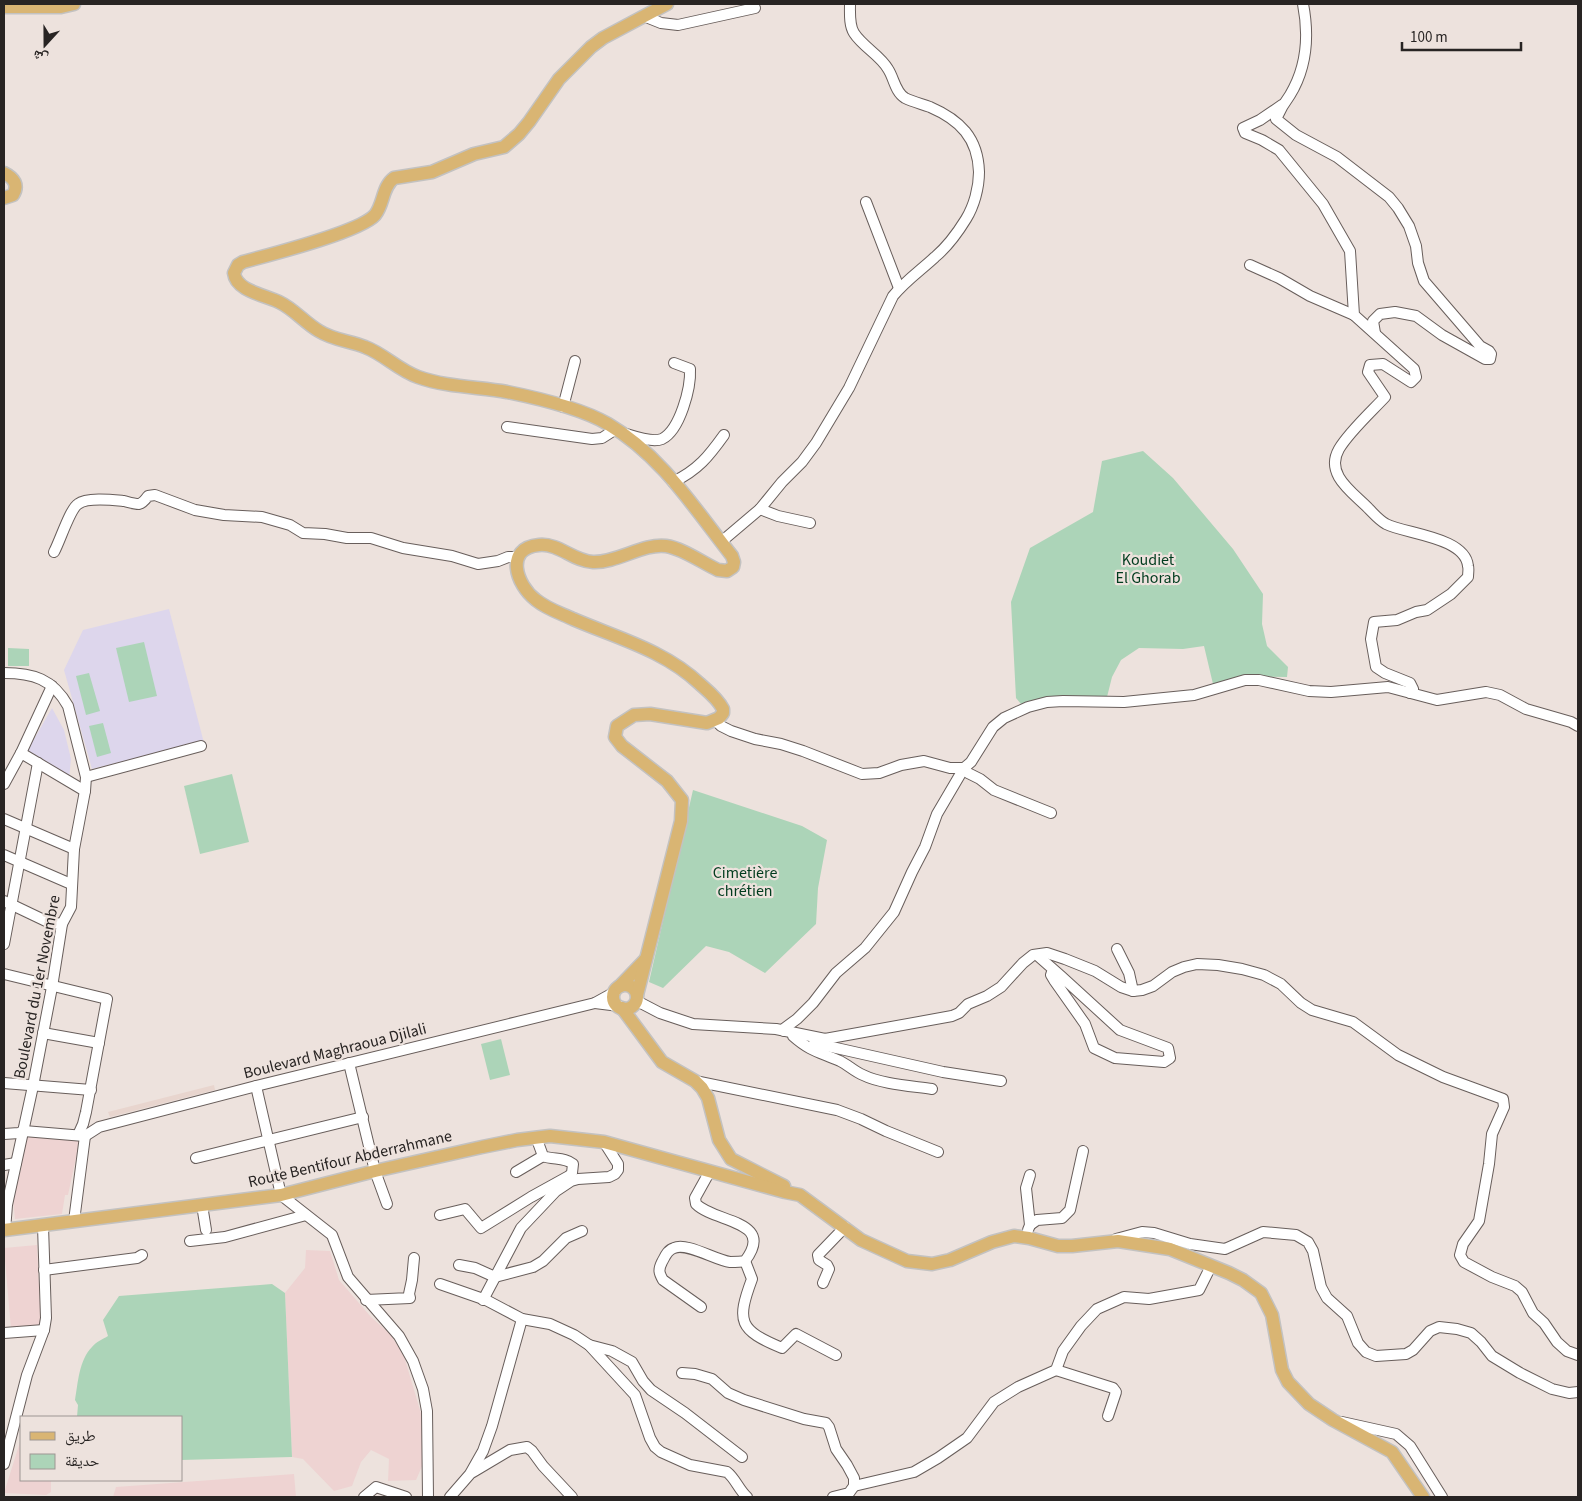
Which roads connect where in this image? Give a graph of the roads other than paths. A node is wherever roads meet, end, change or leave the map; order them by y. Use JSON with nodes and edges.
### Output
{"nodes":[{"id":1,"x":74,"y":4,"type":"edge"},
{"id":2,"x":667,"y":4,"type":"edge"},
{"id":3,"x":850,"y":4,"type":"edge"},
{"id":4,"x":1304,"y":4,"type":"edge"},
{"id":5,"x":4,"y":7,"type":"edge"},
{"id":6,"x":755,"y":8,"type":"dead end"},
{"id":7,"x":646,"y":17,"type":"junction"},
{"id":8,"x":1282,"y":105,"type":"junction"},
{"id":9,"x":4,"y":173,"type":"edge"},
{"id":10,"x":4,"y":198,"type":"edge"},
{"id":11,"x":866,"y":202,"type":"dead end"},
{"id":12,"x":1250,"y":266,"type":"dead end"},
{"id":13,"x":899,"y":288,"type":"junction"},
{"id":14,"x":1354,"y":314,"type":"junction"},
{"id":15,"x":1375,"y":332,"type":"junction"},
{"id":16,"x":575,"y":360,"type":"dead end"},
{"id":17,"x":674,"y":363,"type":"dead end"},
{"id":18,"x":563,"y":407,"type":"junction"},
{"id":19,"x":507,"y":427,"type":"dead end"},
{"id":20,"x":619,"y":431,"type":"junction"},
{"id":21,"x":724,"y":435,"type":"dead end"},
{"id":22,"x":673,"y":482,"type":"junction"},
{"id":23,"x":760,"y":509,"type":"junction"},
{"id":24,"x":810,"y":523,"type":"dead end"},
{"id":25,"x":721,"y":542,"type":"junction"},
{"id":26,"x":54,"y":552,"type":"dead end"},
{"id":27,"x":518,"y":558,"type":"junction"},
{"id":28,"x":4,"y":673,"type":"edge"},
{"id":29,"x":52,"y":686,"type":"junction"},
{"id":30,"x":1410,"y":693,"type":"junction"},
{"id":31,"x":716,"y":720,"type":"junction"},
{"id":32,"x":1578,"y":726,"type":"edge"},
{"id":33,"x":201,"y":746,"type":"dead end"},
{"id":34,"x":21,"y":753,"type":"junction"},
{"id":35,"x":38,"y":763,"type":"junction"},
{"id":36,"x":964,"y":768,"type":"junction"},
{"id":37,"x":86,"y":777,"type":"junction"},
{"id":38,"x":4,"y":784,"type":"edge"},
{"id":39,"x":85,"y":791,"type":"junction"},
{"id":40,"x":1051,"y":813,"type":"dead end"},
{"id":41,"x":4,"y":819,"type":"edge"},
{"id":42,"x":25,"y":828,"type":"junction"},
{"id":43,"x":74,"y":849,"type":"junction"},
{"id":44,"x":4,"y":855,"type":"edge"},
{"id":45,"x":18,"y":861,"type":"junction"},
{"id":46,"x":71,"y":884,"type":"junction"},
{"id":47,"x":8,"y":903,"type":"edge"},
{"id":48,"x":62,"y":924,"type":"junction"},
{"id":49,"x":4,"y":944,"type":"edge"},
{"id":50,"x":1117,"y":949,"type":"dead end"},
{"id":51,"x":1037,"y":954,"type":"junction"},
{"id":52,"x":646,"y":960,"type":"junction"},
{"id":53,"x":1053,"y":969,"type":"junction"},
{"id":54,"x":4,"y":974,"type":"edge"},
{"id":55,"x":52,"y":987,"type":"junction"},
{"id":56,"x":618,"y":989,"type":"junction"},
{"id":57,"x":1132,"y":991,"type":"junction"},
{"id":58,"x":595,"y":1003,"type":"junction"},
{"id":59,"x":630,"y":1003,"type":"junction"},
{"id":60,"x":782,"y":1030,"type":"junction"},
{"id":61,"x":43,"y":1034,"type":"junction"},
{"id":62,"x":793,"y":1036,"type":"junction"},
{"id":63,"x":99,"y":1043,"type":"junction"},
{"id":64,"x":348,"y":1064,"type":"junction"},
{"id":65,"x":695,"y":1081,"type":"junction"},
{"id":66,"x":1001,"y":1081,"type":"dead end"},
{"id":67,"x":4,"y":1083,"type":"edge"},
{"id":68,"x":33,"y":1086,"type":"junction"},
{"id":69,"x":256,"y":1086,"type":"junction"},
{"id":70,"x":932,"y":1089,"type":"dead end"},
{"id":71,"x":91,"y":1090,"type":"junction"},
{"id":72,"x":86,"y":1112,"type":"junction"},
{"id":73,"x":363,"y":1118,"type":"junction"},
{"id":74,"x":99,"y":1127,"type":"junction"},
{"id":75,"x":24,"y":1130,"type":"junction"},
{"id":76,"x":4,"y":1134,"type":"edge"},
{"id":77,"x":81,"y":1135,"type":"junction"},
{"id":78,"x":536,"y":1137,"type":"junction"},
{"id":79,"x":269,"y":1140,"type":"junction"},
{"id":80,"x":604,"y":1142,"type":"junction"},
{"id":81,"x":1083,"y":1151,"type":"dead end"},
{"id":82,"x":938,"y":1152,"type":"dead end"},
{"id":83,"x":543,"y":1156,"type":"junction"},
{"id":84,"x":196,"y":1158,"type":"dead end"},
{"id":85,"x":16,"y":1163,"type":"junction"},
{"id":86,"x":4,"y":1165,"type":"edge"},
{"id":87,"x":376,"y":1170,"type":"junction"},
{"id":88,"x":710,"y":1171,"type":"junction"},
{"id":89,"x":516,"y":1172,"type":"dead end"},
{"id":90,"x":1030,"y":1175,"type":"dead end"},
{"id":91,"x":281,"y":1195,"type":"junction"},
{"id":92,"x":800,"y":1195,"type":"junction"},
{"id":93,"x":387,"y":1204,"type":"dead end"},
{"id":94,"x":5,"y":1205,"type":"edge"},
{"id":95,"x":202,"y":1205,"type":"junction"},
{"id":96,"x":440,"y":1214,"type":"dead end"},
{"id":97,"x":306,"y":1215,"type":"junction"},
{"id":98,"x":74,"y":1221,"type":"junction"},
{"id":99,"x":43,"y":1226,"type":"junction"},
{"id":100,"x":844,"y":1227,"type":"junction"},
{"id":101,"x":5,"y":1230,"type":"edge"},
{"id":102,"x":206,"y":1230,"type":"dead end"},
{"id":103,"x":582,"y":1231,"type":"dead end"},
{"id":104,"x":1027,"y":1232,"type":"junction"},
{"id":105,"x":190,"y":1241,"type":"dead end"},
{"id":106,"x":1109,"y":1241,"type":"junction"},
{"id":107,"x":142,"y":1255,"type":"dead end"},
{"id":108,"x":414,"y":1258,"type":"dead end"},
{"id":109,"x":745,"y":1261,"type":"junction"},
{"id":110,"x":459,"y":1265,"type":"dead end"},
{"id":111,"x":1211,"y":1266,"type":"junction"},
{"id":112,"x":44,"y":1270,"type":"junction"},
{"id":113,"x":496,"y":1277,"type":"junction"},
{"id":114,"x":823,"y":1283,"type":"dead end"},
{"id":115,"x":440,"y":1284,"type":"dead end"},
{"id":116,"x":366,"y":1300,"type":"junction"},
{"id":117,"x":484,"y":1300,"type":"junction"},
{"id":118,"x":702,"y":1307,"type":"dead end"},
{"id":119,"x":522,"y":1319,"type":"junction"},
{"id":120,"x":44,"y":1330,"type":"junction"},
{"id":121,"x":4,"y":1334,"type":"edge"},
{"id":122,"x":588,"y":1345,"type":"junction"},
{"id":123,"x":836,"y":1355,"type":"dead end"},
{"id":124,"x":1578,"y":1355,"type":"edge"},
{"id":125,"x":1056,"y":1370,"type":"junction"},
{"id":126,"x":682,"y":1374,"type":"dead end"},
{"id":127,"x":1578,"y":1392,"type":"edge"},
{"id":128,"x":1108,"y":1416,"type":"dead end"},
{"id":129,"x":1333,"y":1420,"type":"junction"},
{"id":130,"x":742,"y":1457,"type":"dead end"},
{"id":131,"x":4,"y":1464,"type":"edge"},
{"id":132,"x":470,"y":1474,"type":"junction"},
{"id":133,"x":854,"y":1486,"type":"junction"},
{"id":134,"x":364,"y":1497,"type":"edge"},
{"id":135,"x":406,"y":1497,"type":"edge"},
{"id":136,"x":428,"y":1497,"type":"edge"},
{"id":137,"x":450,"y":1497,"type":"edge"},
{"id":138,"x":572,"y":1497,"type":"edge"},
{"id":139,"x":747,"y":1497,"type":"edge"},
{"id":140,"x":833,"y":1497,"type":"edge"},
{"id":141,"x":1423,"y":1497,"type":"edge"},
{"id":142,"x":1442,"y":1497,"type":"edge"}],
"edges":[{"from":1,"to":5,"type":"main road"},
{"from":2,"to":7,"type":"main road"},
{"from":3,"to":13,"type":"street"},
{"from":4,"to":8,"type":"street"},
{"from":6,"to":7,"type":"street"},
{"from":7,"to":18,"type":"main road"},
{"from":8,"to":14,"type":"street"},
{"from":8,"to":15,"type":"street"},
{"from":9,"to":10,"type":"main road"},
{"from":11,"to":13,"type":"street"},
{"from":12,"to":14,"type":"street"},
{"from":13,"to":23,"type":"street"},
{"from":14,"to":15,"type":"street"},
{"from":15,"to":30,"type":"street"},
{"from":16,"to":18,"type":"street"},
{"from":17,"to":20,"type":"street"},
{"from":18,"to":20,"type":"main road"},
{"from":19,"to":20,"type":"street"},
{"from":20,"to":22,"type":"main road"},
{"from":21,"to":22,"type":"street"},
{"from":22,"to":25,"type":"main road"},
{"from":23,"to":24,"type":"street"},
{"from":23,"to":25,"type":"street"},
{"from":25,"to":27,"type":"main road"},
{"from":26,"to":27,"type":"street"},
{"from":27,"to":31,"type":"main road"},
{"from":28,"to":29,"type":"street"},
{"from":29,"to":34,"type":"street"},
{"from":29,"to":37,"type":"street","name":"Boulevard du 1er Novembre"},
{"from":30,"to":32,"type":"street"},
{"from":30,"to":36,"type":"street"},
{"from":31,"to":36,"type":"street"},
{"from":31,"to":52,"type":"main road"},
{"from":33,"to":37,"type":"street"},
{"from":34,"to":35,"type":"street"},
{"from":34,"to":38,"type":"street"},
{"from":35,"to":39,"type":"street"},
{"from":35,"to":42,"type":"street"},
{"from":36,"to":40,"type":"street"},
{"from":36,"to":60,"type":"street"},
{"from":37,"to":39,"type":"street","name":"Boulevard du 1er Novembre"},
{"from":39,"to":43,"type":"street","name":"Boulevard du 1er Novembre"},
{"from":41,"to":42,"type":"street"},
{"from":42,"to":43,"type":"street"},
{"from":42,"to":45,"type":"street"},
{"from":43,"to":46,"type":"street","name":"Boulevard du 1er Novembre"},
{"from":44,"to":45,"type":"street"},
{"from":45,"to":46,"type":"street"},
{"from":45,"to":47,"type":"street"},
{"from":46,"to":48,"type":"street","name":"Boulevard du 1er Novembre"},
{"from":47,"to":48,"type":"street"},
{"from":47,"to":49,"type":"street"},
{"from":48,"to":55,"type":"street","name":"Boulevard du 1er Novembre"},
{"from":50,"to":57,"type":"street"},
{"from":51,"to":53,"type":"street"},
{"from":51,"to":57,"type":"street"},
{"from":51,"to":60,"type":"street"},
{"from":52,"to":56,"type":"main road"},
{"from":52,"to":59,"type":"main road"},
{"from":53,"to":53,"type":"street"},
{"from":54,"to":55,"type":"street"},
{"from":55,"to":61,"type":"street","name":"Boulevard du 1er Novembre"},
{"from":55,"to":63,"type":"street"},
{"from":56,"to":58,"type":"street"},
{"from":56,"to":59,"type":"main road"},
{"from":56,"to":59,"type":"main road"},
{"from":57,"to":124,"type":"street"},
{"from":58,"to":59,"type":"street"},
{"from":58,"to":64,"type":"street","name":"Boulevard Maghraoua Djilali"},
{"from":59,"to":60,"type":"street"},
{"from":59,"to":65,"type":"main road"},
{"from":60,"to":62,"type":"street"},
{"from":61,"to":63,"type":"street"},
{"from":61,"to":68,"type":"street","name":"Boulevard du 1er Novembre"},
{"from":62,"to":66,"type":"street"},
{"from":62,"to":70,"type":"street"},
{"from":63,"to":71,"type":"street"},
{"from":64,"to":69,"type":"street","name":"Boulevard Maghraoua Djilali"},
{"from":64,"to":73,"type":"street"},
{"from":65,"to":82,"type":"street"},
{"from":65,"to":92,"type":"main road"},
{"from":67,"to":68,"type":"street"},
{"from":68,"to":71,"type":"street"},
{"from":68,"to":75,"type":"street","name":"Boulevard du 1er Novembre"},
{"from":69,"to":74,"type":"street","name":"Boulevard Maghraoua Djilali"},
{"from":69,"to":79,"type":"street"},
{"from":71,"to":72,"type":"street"},
{"from":72,"to":74,"type":"street"},
{"from":72,"to":77,"type":"street"},
{"from":73,"to":79,"type":"street"},
{"from":73,"to":87,"type":"street"},
{"from":74,"to":77,"type":"street","name":"Boulevard Maghraoua Djilali"},
{"from":75,"to":76,"type":"street"},
{"from":75,"to":77,"type":"street"},
{"from":75,"to":85,"type":"street","name":"Boulevard du 1er Novembre"},
{"from":77,"to":98,"type":"street"},
{"from":78,"to":80,"type":"main road","name":"Route Bentifour Abderrahmane"},
{"from":78,"to":83,"type":"street"},
{"from":78,"to":87,"type":"main road","name":"Route Bentifour Abderrahmane"},
{"from":79,"to":84,"type":"street"},
{"from":79,"to":91,"type":"street"},
{"from":80,"to":88,"type":"main road","name":"Route Bentifour Abderrahmane"},
{"from":80,"to":113,"type":"street"},
{"from":81,"to":104,"type":"street"},
{"from":83,"to":89,"type":"street"},
{"from":83,"to":96,"type":"street"},
{"from":85,"to":86,"type":"street"},
{"from":85,"to":94,"type":"street","name":"Boulevard du 1er Novembre"},
{"from":87,"to":91,"type":"main road","name":"Route Bentifour Abderrahmane"},
{"from":87,"to":93,"type":"street"},
{"from":88,"to":92,"type":"main road","name":"Route Bentifour Abderrahmane"},
{"from":88,"to":109,"type":"street"},
{"from":90,"to":104,"type":"street"},
{"from":91,"to":95,"type":"main road","name":"Route Bentifour Abderrahmane"},
{"from":91,"to":97,"type":"street"},
{"from":92,"to":100,"type":"main road"},
{"from":94,"to":101,"type":"street","name":"Boulevard du 1er Novembre"},
{"from":95,"to":98,"type":"main road","name":"Route Bentifour Abderrahmane"},
{"from":95,"to":102,"type":"street"},
{"from":97,"to":105,"type":"street"},
{"from":97,"to":116,"type":"street"},
{"from":98,"to":99,"type":"main road","name":"Route Bentifour Abderrahmane"},
{"from":99,"to":101,"type":"main road","name":"Route Bentifour Abderrahmane"},
{"from":99,"to":112,"type":"street"},
{"from":100,"to":104,"type":"main road"},
{"from":100,"to":114,"type":"street"},
{"from":103,"to":113,"type":"street"},
{"from":104,"to":106,"type":"main road"},
{"from":106,"to":111,"type":"main road"},
{"from":106,"to":127,"type":"street"},
{"from":107,"to":112,"type":"street"},
{"from":108,"to":116,"type":"street"},
{"from":109,"to":118,"type":"street"},
{"from":109,"to":123,"type":"street"},
{"from":110,"to":113,"type":"street"},
{"from":111,"to":125,"type":"street"},
{"from":111,"to":129,"type":"main road"},
{"from":112,"to":120,"type":"street"},
{"from":113,"to":117,"type":"street"},
{"from":115,"to":117,"type":"street"},
{"from":116,"to":136,"type":"street"},
{"from":117,"to":119,"type":"street"},
{"from":119,"to":122,"type":"street"},
{"from":119,"to":132,"type":"street"},
{"from":120,"to":121,"type":"street"},
{"from":120,"to":131,"type":"street"},
{"from":122,"to":130,"type":"street"},
{"from":122,"to":139,"type":"street"},
{"from":125,"to":128,"type":"street"},
{"from":125,"to":133,"type":"street"},
{"from":126,"to":133,"type":"street"},
{"from":129,"to":141,"type":"main road"},
{"from":129,"to":142,"type":"street"},
{"from":132,"to":137,"type":"street"},
{"from":132,"to":138,"type":"street"},
{"from":133,"to":140,"type":"street"},
{"from":134,"to":135,"type":"street"}]}
